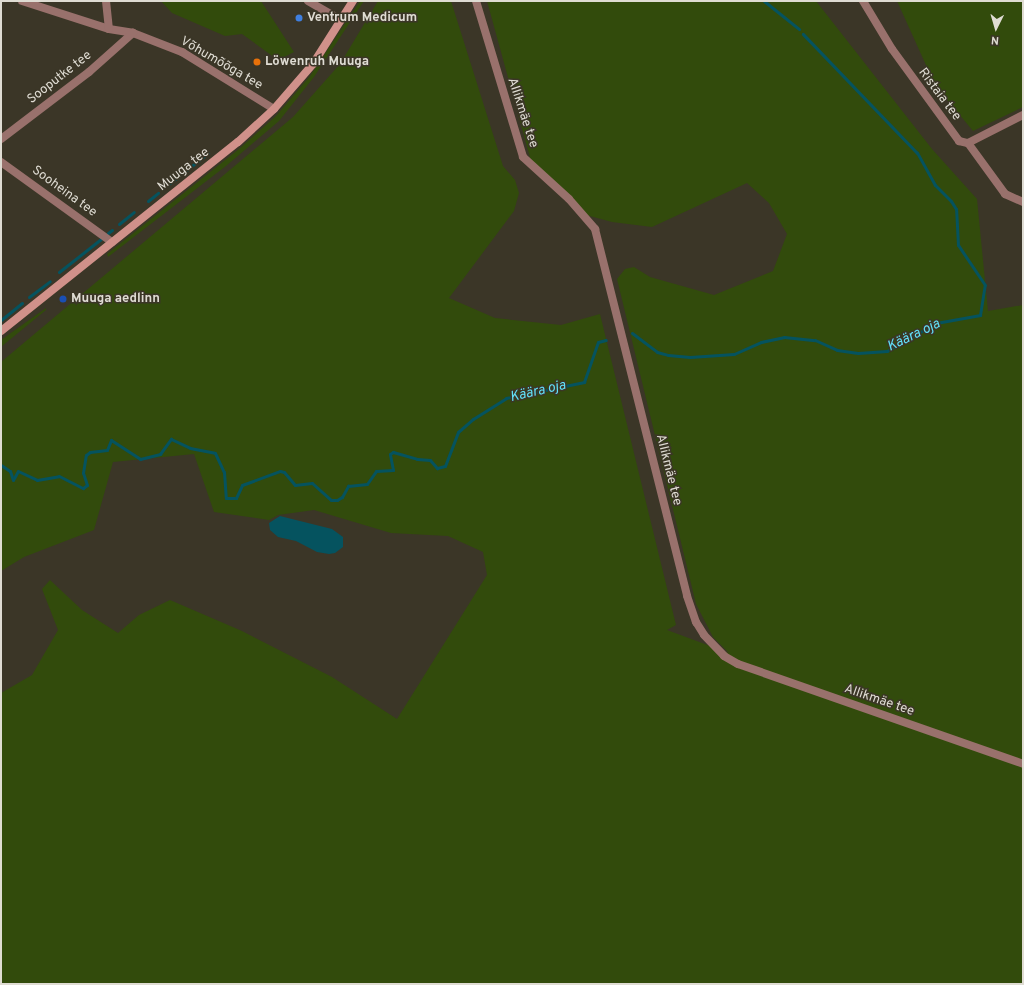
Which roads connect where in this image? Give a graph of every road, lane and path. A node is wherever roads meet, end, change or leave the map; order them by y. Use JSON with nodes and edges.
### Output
{"nodes":[{"id":1,"x":22,"y":1,"type":"edge"},
{"id":2,"x":106,"y":1,"type":"edge"},
{"id":3,"x":308,"y":1,"type":"edge"},
{"id":4,"x":353,"y":1,"type":"edge"},
{"id":5,"x":476,"y":1,"type":"edge"},
{"id":6,"x":863,"y":1,"type":"edge"},
{"id":7,"x":341,"y":20,"type":"junction"},
{"id":8,"x":109,"y":29,"type":"junction"},
{"id":9,"x":132,"y":33,"type":"junction"},
{"id":10,"x":274,"y":109,"type":"junction"},
{"id":11,"x":1023,"y":116,"type":"edge"},
{"id":12,"x":1,"y":139,"type":"edge"},
{"id":13,"x":968,"y":144,"type":"junction"},
{"id":14,"x":1,"y":162,"type":"edge"},
{"id":15,"x":1023,"y":202,"type":"edge"},
{"id":16,"x":112,"y":242,"type":"junction"},
{"id":17,"x":1,"y":331,"type":"edge"},
{"id":18,"x":1023,"y":764,"type":"edge"}],
"edges":[{"from":1,"to":8,"type":"street","name":"Võhumõõga tee"},
{"from":2,"to":8,"type":"street"},
{"from":3,"to":7,"type":"street"},
{"from":4,"to":7,"type":"main road","name":"Muuga tee"},
{"from":5,"to":18,"type":"street","name":"Allikmäe tee"},
{"from":6,"to":13,"type":"street","name":"Ristaia tee"},
{"from":7,"to":10,"type":"main road","name":"Muuga tee"},
{"from":8,"to":9,"type":"street","name":"Võhumõõga tee"},
{"from":9,"to":10,"type":"street","name":"Võhumõõga tee"},
{"from":9,"to":12,"type":"street","name":"Sooputke tee"},
{"from":10,"to":16,"type":"main road","name":"Muuga tee"},
{"from":11,"to":13,"type":"street"},
{"from":13,"to":15,"type":"street","name":"Ristaia tee"},
{"from":14,"to":16,"type":"street","name":"Sooheina tee"},
{"from":16,"to":17,"type":"main road","name":"Muuga tee"}]}
